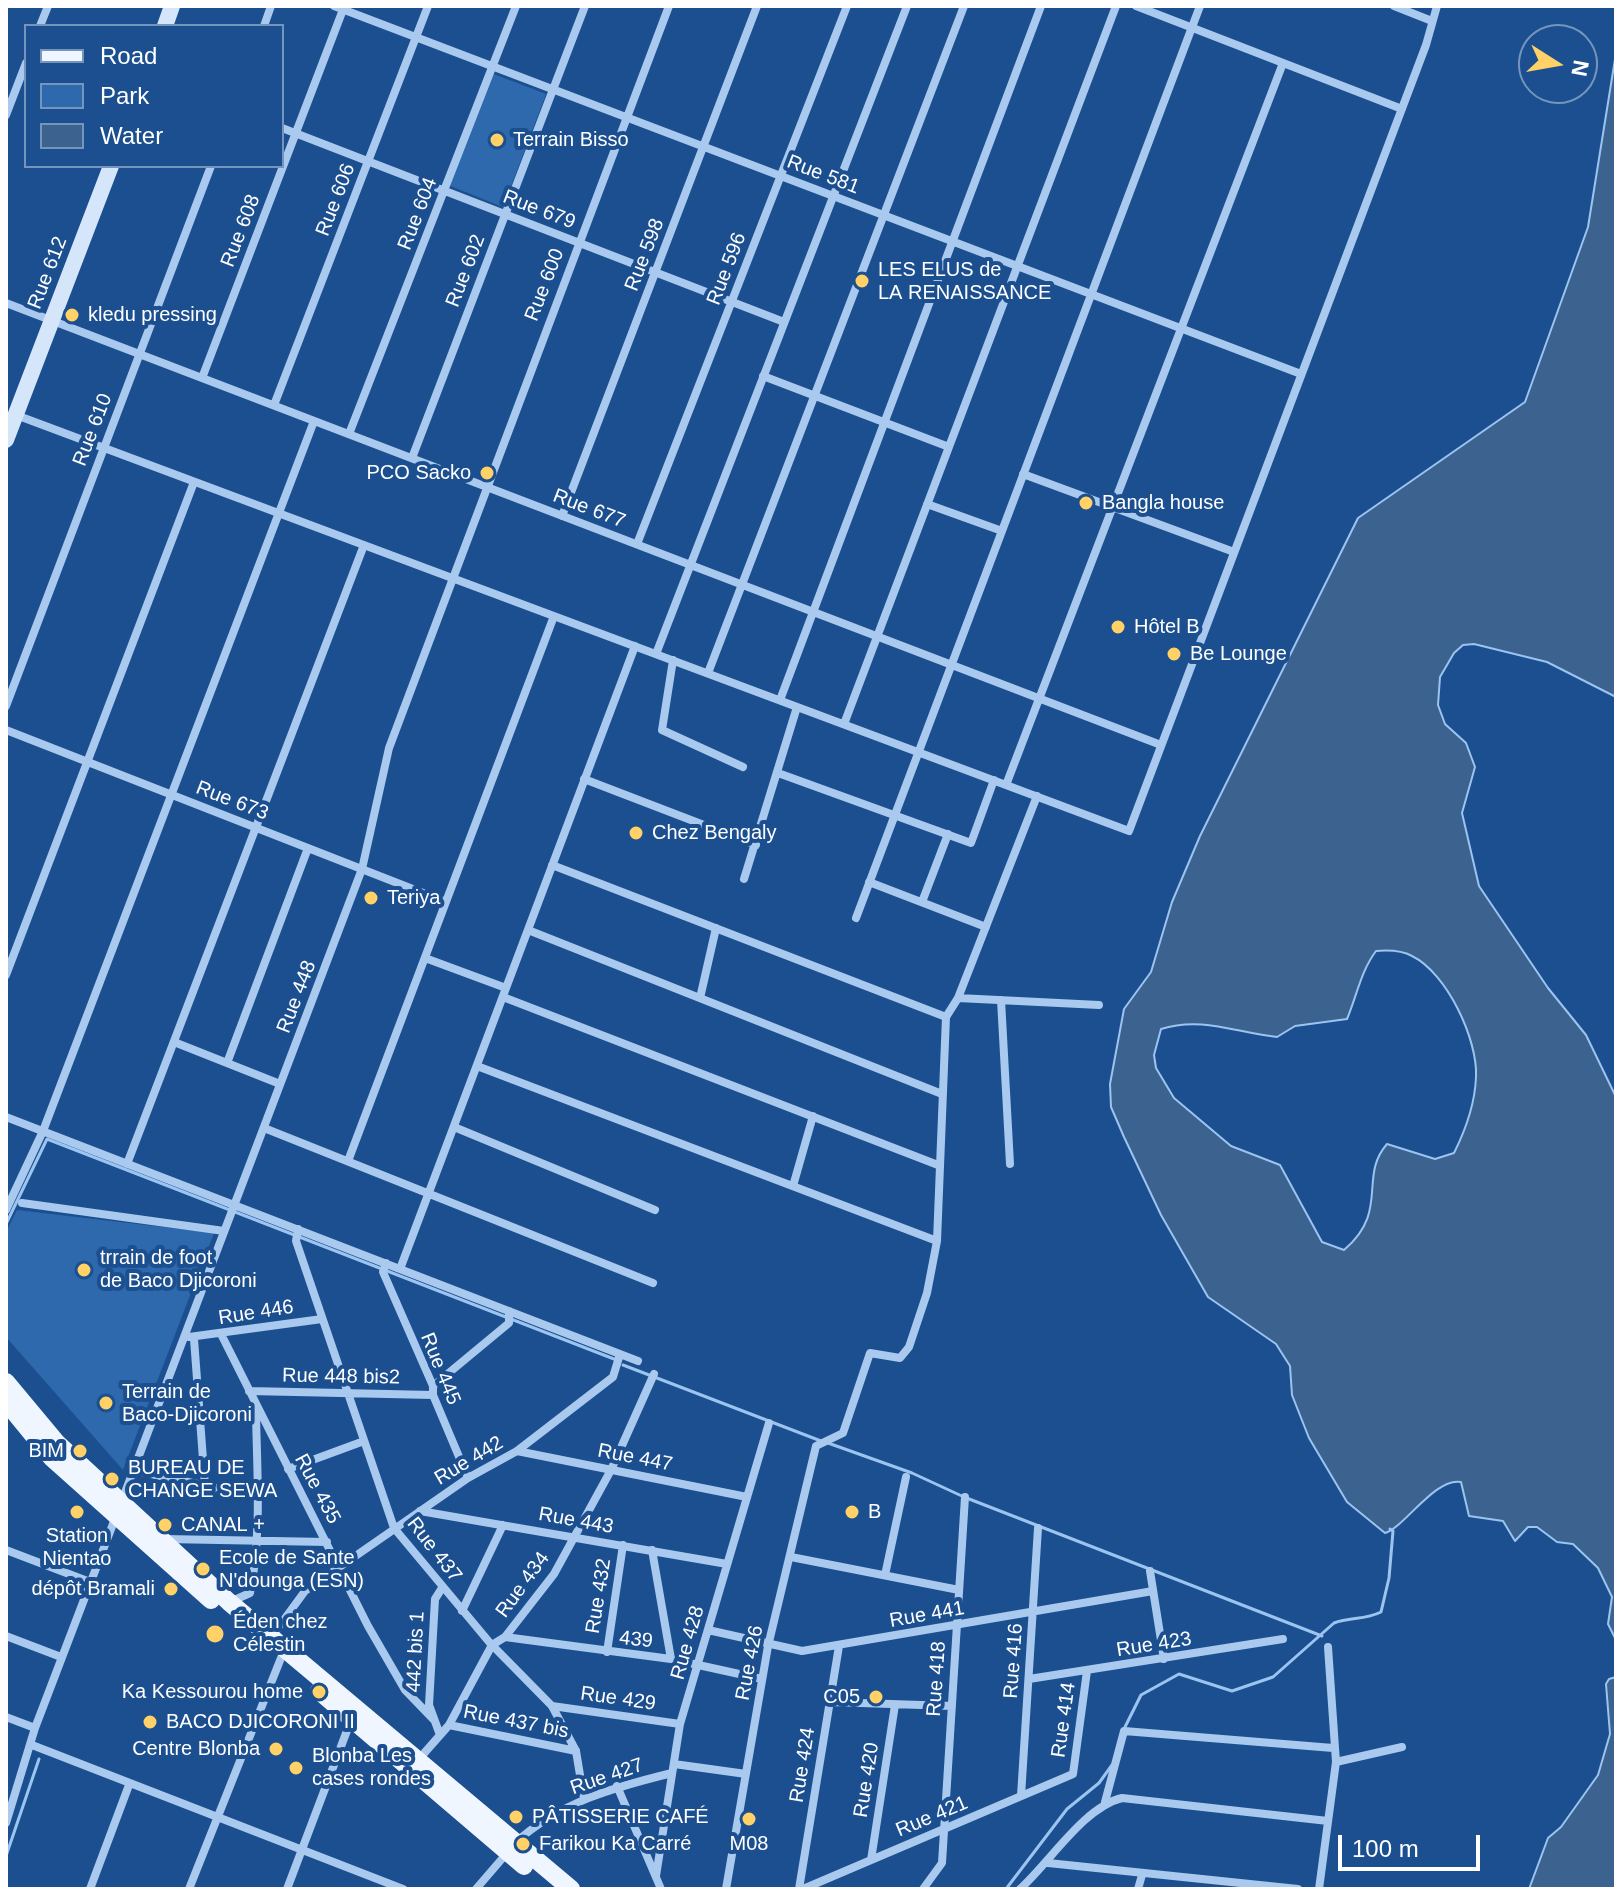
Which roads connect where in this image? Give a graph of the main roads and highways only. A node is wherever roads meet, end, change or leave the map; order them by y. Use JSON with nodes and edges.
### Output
{"nodes":[{"id":1,"x":6,"y":1382,"type":"edge"},
{"id":2,"x":6,"y":1402,"type":"edge"},
{"id":3,"x":119,"y":1507,"type":"junction"},
{"id":4,"x":284,"y":1653,"type":"junction"},
{"id":5,"x":511,"y":1848,"type":"junction"},
{"id":6,"x":552,"y":1889,"type":"edge"},
{"id":7,"x":571,"y":1889,"type":"edge"}],
"edges":[{"from":1,"to":3,"type":"main road"},
{"from":2,"to":3,"type":"main road"},
{"from":3,"to":4,"type":"main road"},
{"from":3,"to":4,"type":"main road"},
{"from":4,"to":5,"type":"main road"},
{"from":4,"to":5,"type":"main road"},
{"from":5,"to":6,"type":"main road"},
{"from":5,"to":7,"type":"main road"}]}
